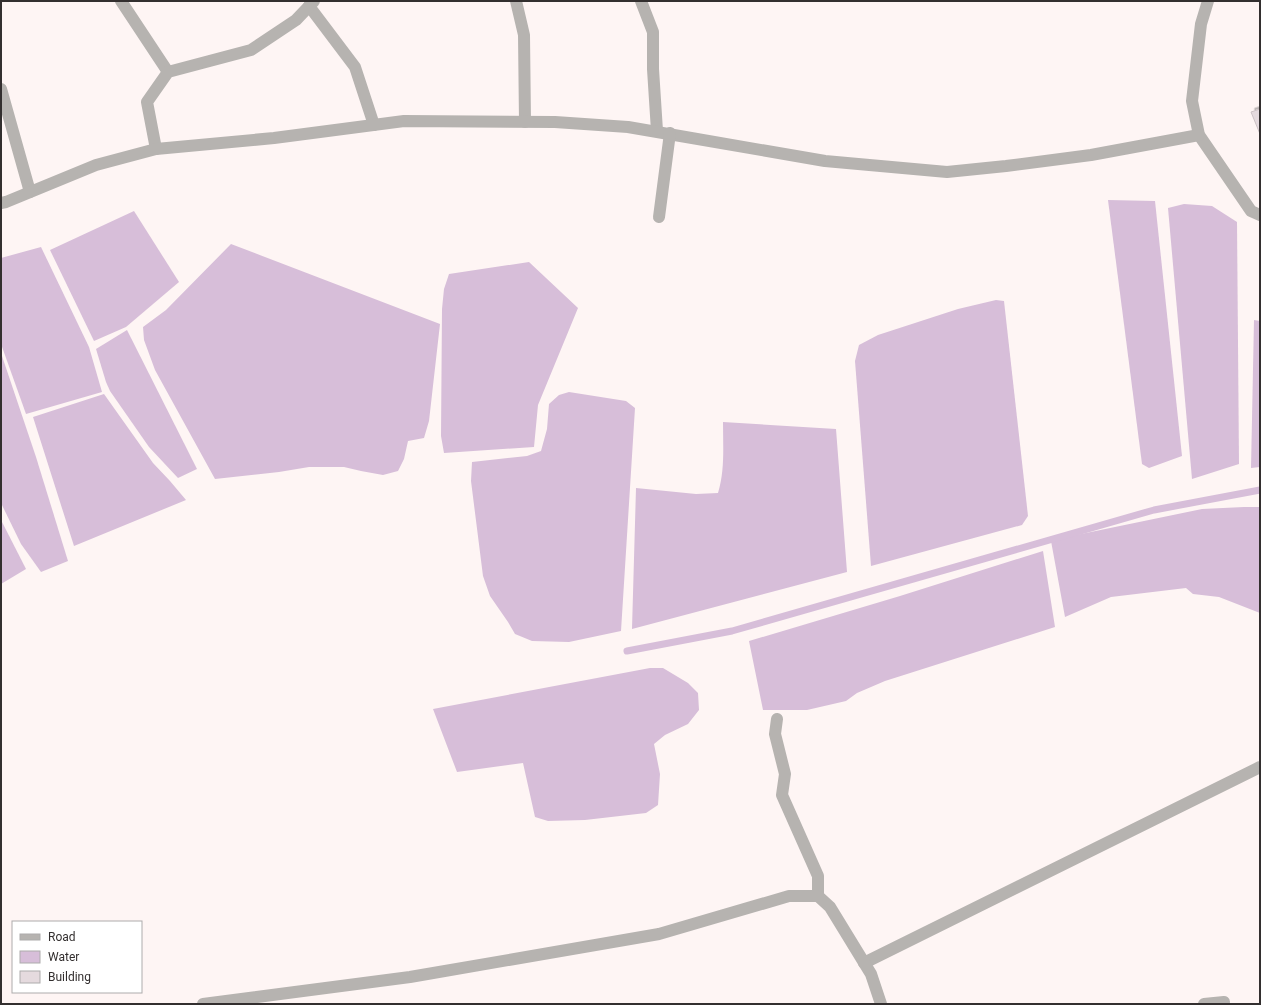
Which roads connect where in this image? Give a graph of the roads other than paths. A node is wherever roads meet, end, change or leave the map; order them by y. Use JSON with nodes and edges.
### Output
{"nodes":[{"id":1,"x":122,"y":1,"type":"edge"},
{"id":2,"x":516,"y":1,"type":"edge"},
{"id":3,"x":641,"y":1,"type":"edge"},
{"id":4,"x":1208,"y":1,"type":"edge"},
{"id":5,"x":312,"y":3,"type":"edge"},
{"id":6,"x":168,"y":72,"type":"junction"},
{"id":7,"x":1,"y":89,"type":"edge"},
{"id":8,"x":525,"y":122,"type":"junction"},
{"id":9,"x":374,"y":125,"type":"junction"},
{"id":10,"x":656,"y":131,"type":"junction"},
{"id":11,"x":670,"y":133,"type":"junction"},
{"id":12,"x":1199,"y":135,"type":"junction"},
{"id":13,"x":156,"y":149,"type":"junction"},
{"id":14,"x":30,"y":192,"type":"junction"},
{"id":15,"x":1,"y":203,"type":"edge"},
{"id":16,"x":1260,"y":215,"type":"edge"},
{"id":17,"x":659,"y":217,"type":"dead end"},
{"id":18,"x":777,"y":719,"type":"dead end"},
{"id":19,"x":1260,"y":767,"type":"edge"},
{"id":20,"x":818,"y":896,"type":"junction"},
{"id":21,"x":864,"y":963,"type":"junction"},
{"id":22,"x":1224,"y":1002,"type":"dead end"},
{"id":23,"x":203,"y":1004,"type":"edge"},
{"id":24,"x":881,"y":1004,"type":"edge"},
{"id":25,"x":1204,"y":1004,"type":"edge"}],
"edges":[{"from":1,"to":6,"type":"street"},
{"from":2,"to":8,"type":"street"},
{"from":3,"to":10,"type":"street"},
{"from":4,"to":12,"type":"street"},
{"from":5,"to":6,"type":"street"},
{"from":5,"to":9,"type":"street"},
{"from":6,"to":13,"type":"street"},
{"from":7,"to":14,"type":"street"},
{"from":8,"to":9,"type":"street"},
{"from":8,"to":10,"type":"street"},
{"from":9,"to":13,"type":"street"},
{"from":10,"to":11,"type":"street"},
{"from":11,"to":12,"type":"street"},
{"from":11,"to":17,"type":"street"},
{"from":12,"to":16,"type":"street"},
{"from":13,"to":14,"type":"street"},
{"from":14,"to":15,"type":"street"},
{"from":18,"to":20,"type":"street"},
{"from":19,"to":21,"type":"street"},
{"from":20,"to":21,"type":"street"},
{"from":20,"to":23,"type":"street"},
{"from":21,"to":24,"type":"street"},
{"from":22,"to":25,"type":"street"}]}
